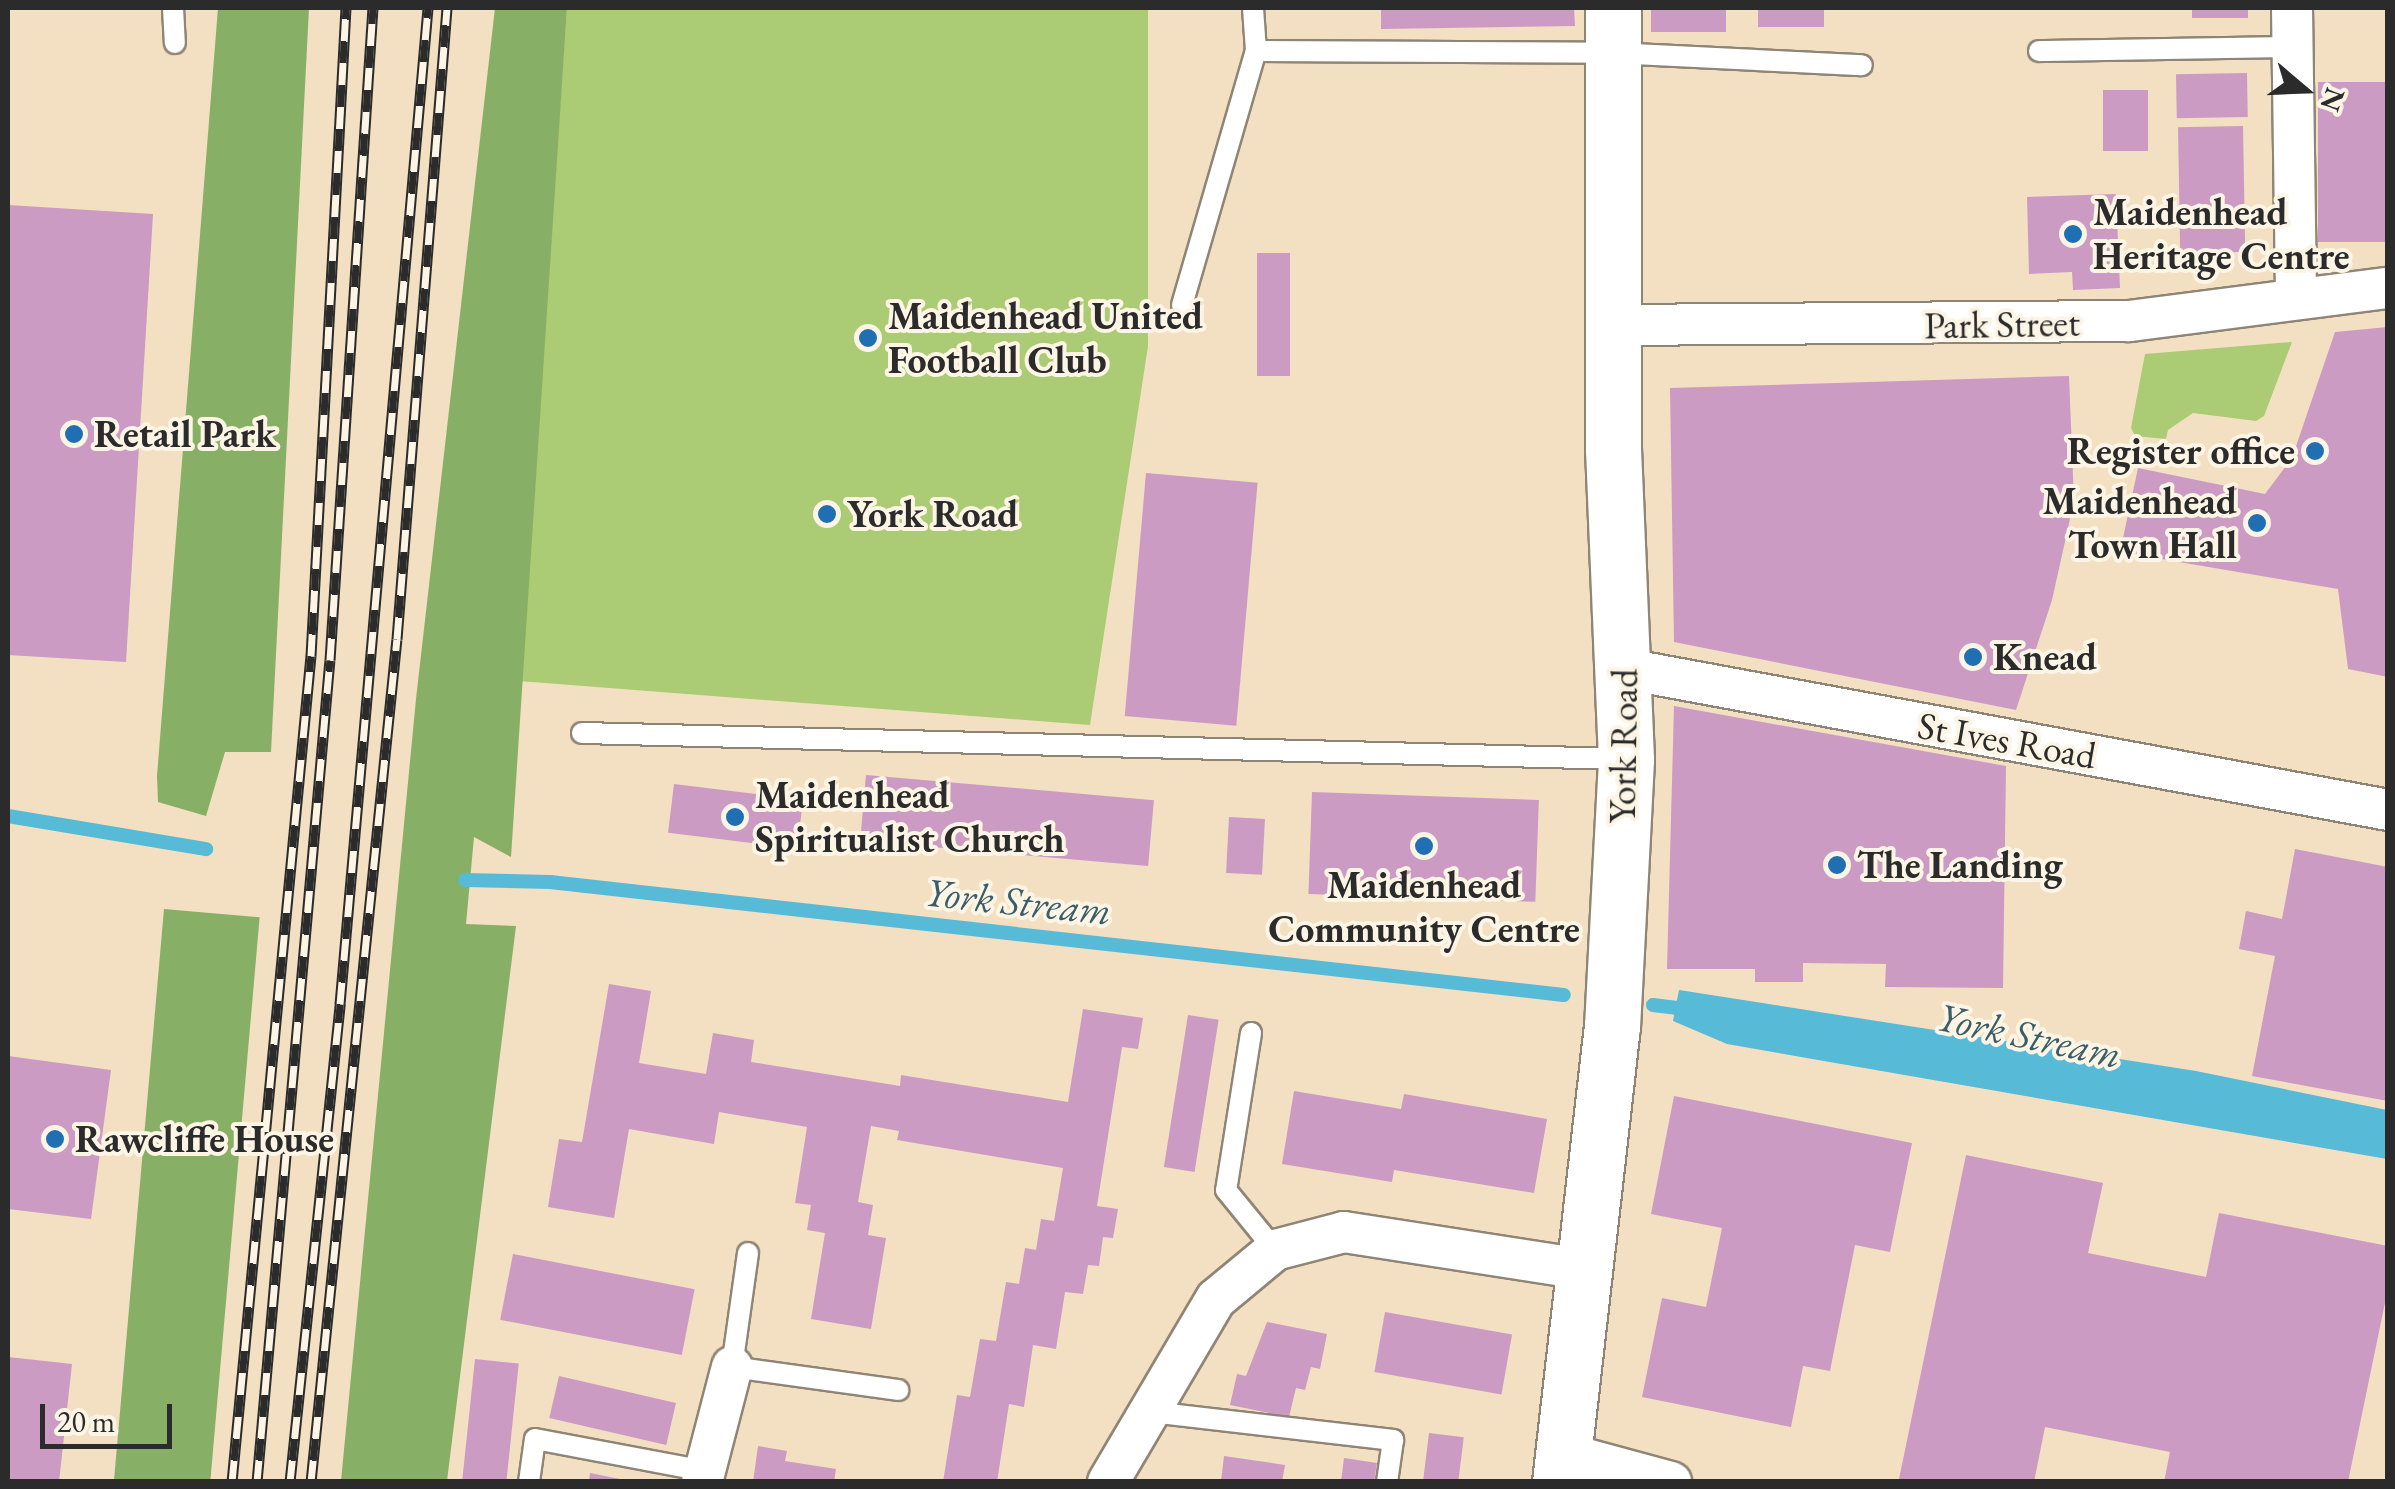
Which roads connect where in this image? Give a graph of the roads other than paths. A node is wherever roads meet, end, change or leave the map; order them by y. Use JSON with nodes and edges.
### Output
{"nodes":[{"id":1,"x":173,"y":8,"type":"edge"},
{"id":2,"x":1253,"y":8,"type":"edge"},
{"id":3,"x":2292,"y":8,"type":"edge"},
{"id":4,"x":1613,"y":30,"type":"edge"},
{"id":5,"x":175,"y":43,"type":"dead end"},
{"id":6,"x":2293,"y":47,"type":"junction"},
{"id":7,"x":1256,"y":51,"type":"junction"},
{"id":8,"x":2039,"y":51,"type":"dead end"},
{"id":9,"x":1862,"y":65,"type":"dead end"},
{"id":10,"x":2388,"y":288,"type":"edge"},
{"id":11,"x":2296,"y":296,"type":"junction"},
{"id":12,"x":1182,"y":305,"type":"dead end"},
{"id":13,"x":1614,"y":325,"type":"junction"},
{"id":14,"x":1626,"y":669,"type":"junction"},
{"id":15,"x":582,"y":732,"type":"dead end"},
{"id":16,"x":1626,"y":759,"type":"junction"},
{"id":17,"x":2388,"y":810,"type":"edge"},
{"id":18,"x":1251,"y":1033,"type":"dead end"},
{"id":19,"x":1275,"y":1250,"type":"junction"},
{"id":20,"x":748,"y":1254,"type":"dead end"},
{"id":21,"x":1584,"y":1269,"type":"junction"},
{"id":22,"x":732,"y":1367,"type":"junction"},
{"id":23,"x":898,"y":1390,"type":"dead end"},
{"id":24,"x":1151,"y":1412,"type":"junction"},
{"id":25,"x":1562,"y":1467,"type":"edge"},
{"id":26,"x":703,"y":1476,"type":"edge"},
{"id":27,"x":529,"y":1482,"type":"edge"},
{"id":28,"x":1108,"y":1482,"type":"edge"},
{"id":29,"x":1388,"y":1482,"type":"edge"},
{"id":30,"x":1672,"y":1482,"type":"edge"}],
"edges":[{"from":1,"to":5,"type":"lane"},
{"from":2,"to":7,"type":"lane"},
{"from":3,"to":6,"type":"street"},
{"from":4,"to":7,"type":"lane"},
{"from":4,"to":9,"type":"lane"},
{"from":4,"to":13,"type":"street","name":"York Road"},
{"from":6,"to":8,"type":"lane"},
{"from":6,"to":11,"type":"street"},
{"from":7,"to":12,"type":"lane"},
{"from":10,"to":11,"type":"street","name":"Park Street"},
{"from":11,"to":13,"type":"street","name":"Park Street"},
{"from":13,"to":14,"type":"street","name":"York Road"},
{"from":14,"to":16,"type":"street","name":"York Road"},
{"from":14,"to":17,"type":"street","name":"St Ives Road"},
{"from":15,"to":16,"type":"lane"},
{"from":16,"to":21,"type":"street","name":"York Road"},
{"from":18,"to":19,"type":"lane"},
{"from":19,"to":21,"type":"street"},
{"from":19,"to":24,"type":"street"},
{"from":20,"to":22,"type":"lane"},
{"from":21,"to":25,"type":"street","name":"York Road"},
{"from":22,"to":23,"type":"lane"},
{"from":22,"to":26,"type":"street"},
{"from":24,"to":28,"type":"street"},
{"from":24,"to":29,"type":"lane"},
{"from":25,"to":30,"type":"street"},
{"from":26,"to":27,"type":"lane"}]}
